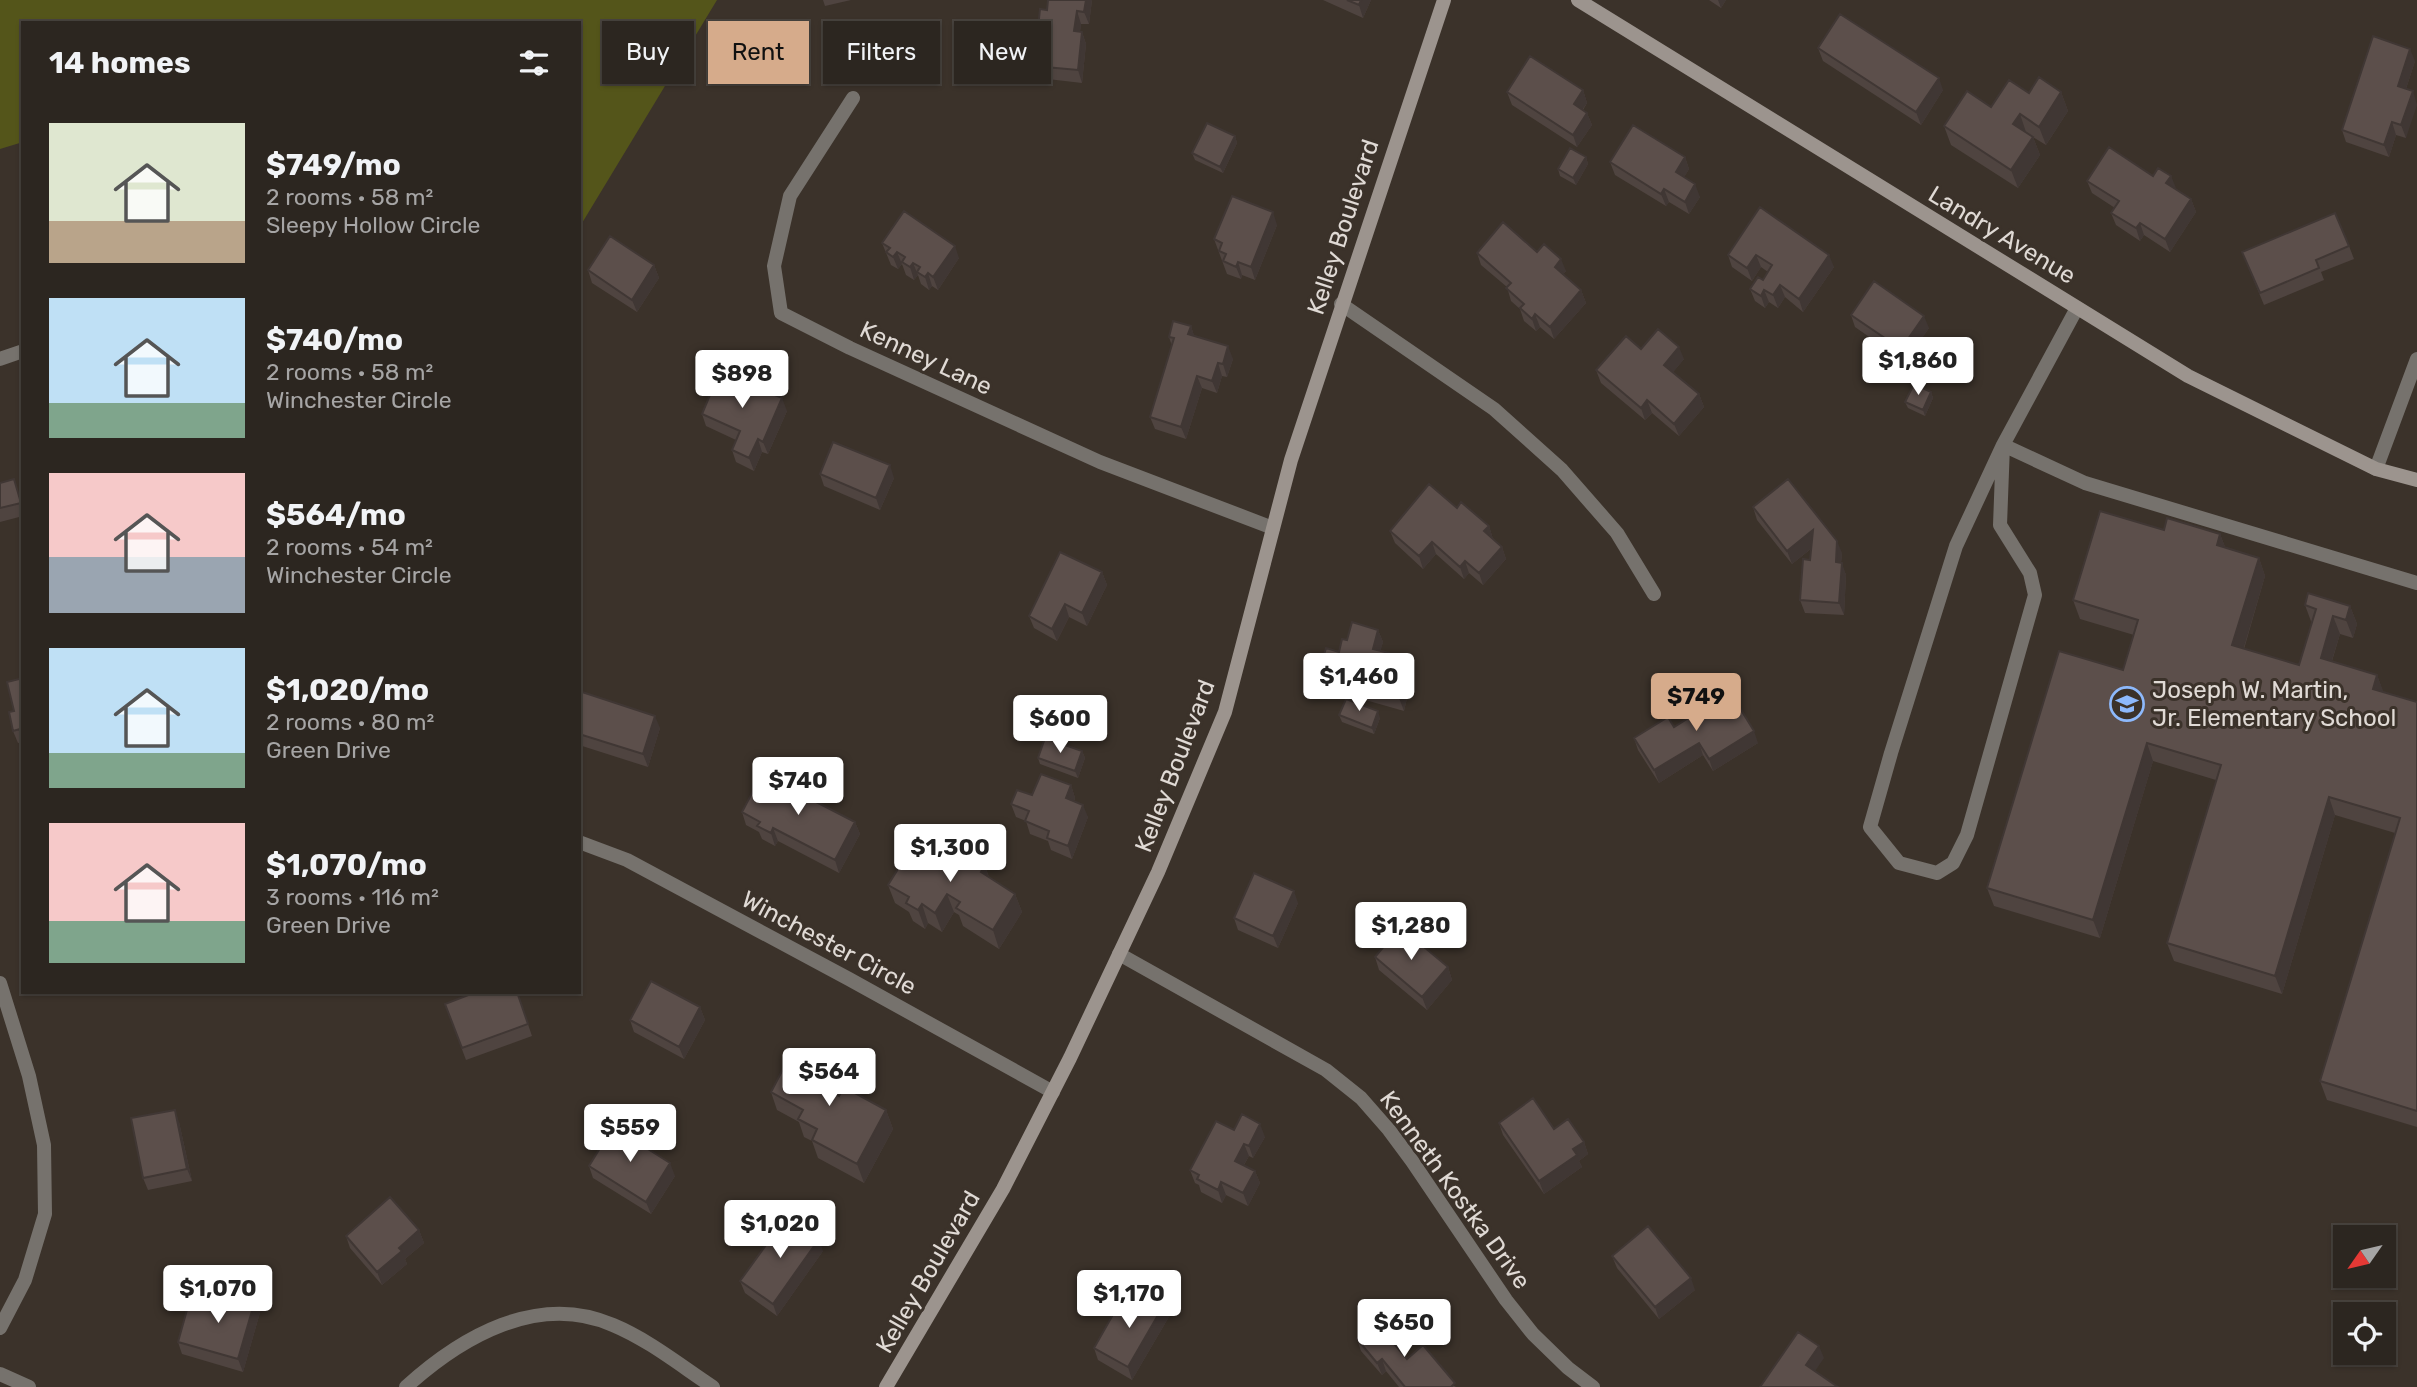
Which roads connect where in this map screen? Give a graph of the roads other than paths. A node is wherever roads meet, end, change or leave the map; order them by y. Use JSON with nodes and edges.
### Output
{"nodes":[{"id":1,"x":1444,"y":0,"type":"edge"},
{"id":2,"x":1578,"y":0,"type":"edge"},
{"id":3,"x":853,"y":98,"type":"dead end"},
{"id":4,"x":1341,"y":304,"type":"junction"},
{"id":5,"x":2077,"y":308,"type":"junction"},
{"id":6,"x":21,"y":352,"type":"edge"},
{"id":7,"x":0,"y":359,"type":"edge"},
{"id":8,"x":2417,"y":359,"type":"edge"},
{"id":9,"x":2003,"y":446,"type":"junction"},
{"id":10,"x":2376,"y":469,"type":"junction"},
{"id":11,"x":2417,"y":480,"type":"edge"},
{"id":12,"x":1273,"y":528,"type":"junction"},
{"id":13,"x":2417,"y":583,"type":"edge"},
{"id":14,"x":1654,"y":594,"type":"dead end"},
{"id":15,"x":581,"y":843,"type":"edge"},
{"id":16,"x":1119,"y":954,"type":"junction"},
{"id":17,"x":0,"y":983,"type":"edge"},
{"id":18,"x":1053,"y":1092,"type":"junction"},
{"id":19,"x":0,"y":1328,"type":"edge"},
{"id":20,"x":0,"y":1374,"type":"edge"},
{"id":21,"x":29,"y":1387,"type":"edge"},
{"id":22,"x":405,"y":1387,"type":"edge"},
{"id":23,"x":713,"y":1387,"type":"edge"},
{"id":24,"x":886,"y":1387,"type":"edge"},
{"id":25,"x":1593,"y":1387,"type":"edge"}],
"edges":[{"from":1,"to":4,"type":"main road","name":"Kelley Boulevard"},
{"from":2,"to":5,"type":"main road","name":"Landry Avenue"},
{"from":3,"to":12,"type":"street","name":"Kenney Lane"},
{"from":4,"to":12,"type":"main road","name":"Kelley Boulevard"},
{"from":4,"to":14,"type":"street"},
{"from":5,"to":9,"type":"street"},
{"from":5,"to":10,"type":"main road","name":"Landry Avenue"},
{"from":6,"to":7,"type":"street"},
{"from":8,"to":10,"type":"street"},
{"from":9,"to":9,"type":"street"},
{"from":9,"to":13,"type":"street"},
{"from":10,"to":11,"type":"main road","name":"Landry Avenue"},
{"from":12,"to":16,"type":"main road","name":"Kelley Boulevard"},
{"from":15,"to":18,"type":"street","name":"Winchester Circle"},
{"from":16,"to":18,"type":"main road","name":"Kelley Boulevard"},
{"from":16,"to":25,"type":"street","name":"Kenneth Kostka Drive"},
{"from":17,"to":19,"type":"street"},
{"from":18,"to":24,"type":"main road","name":"Kelley Boulevard"},
{"from":20,"to":21,"type":"street"},
{"from":22,"to":23,"type":"street"}]}
